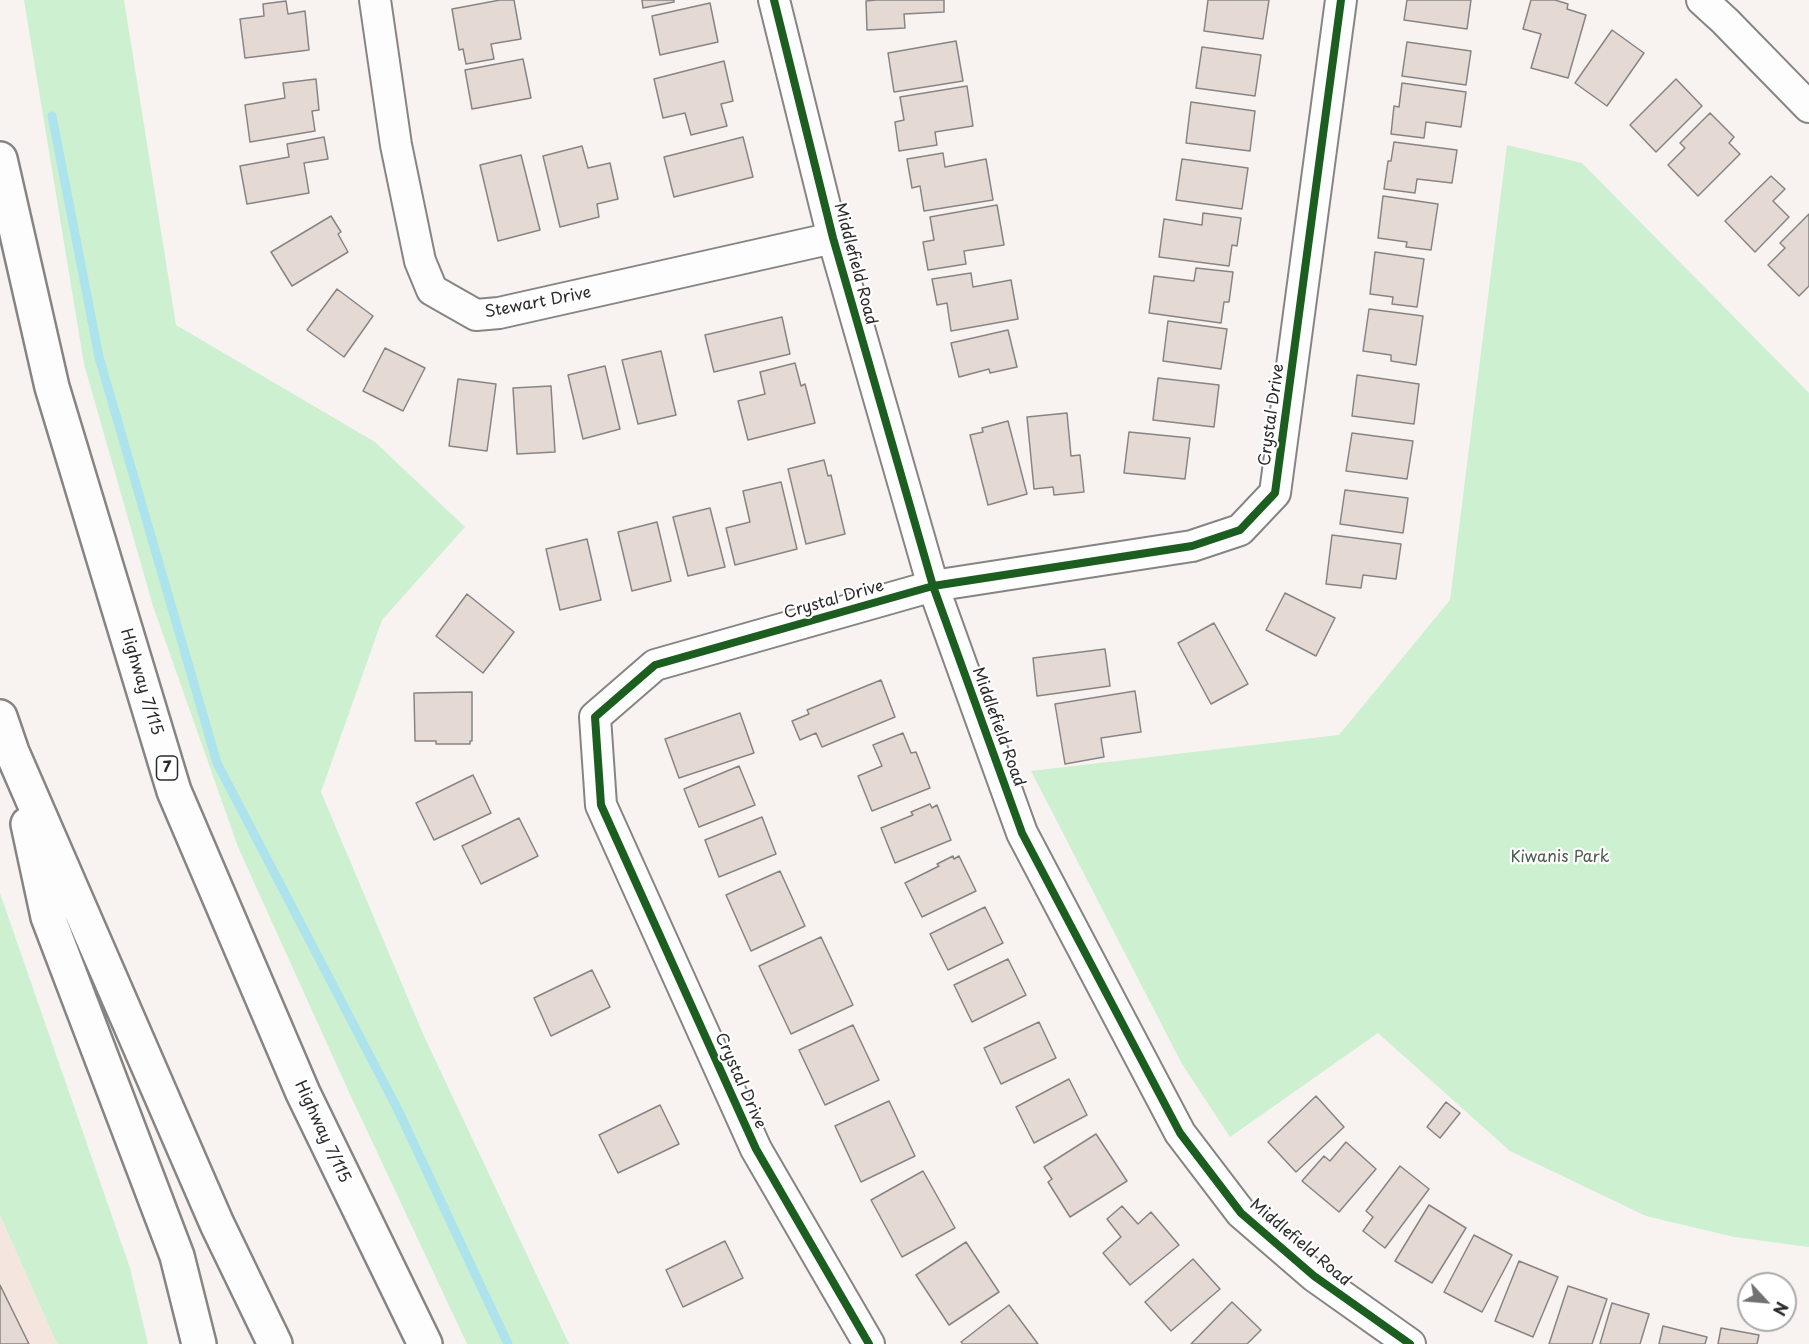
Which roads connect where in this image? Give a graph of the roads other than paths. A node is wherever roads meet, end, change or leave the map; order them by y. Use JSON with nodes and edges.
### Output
{"nodes":[{"id":1,"x":375,"y":0,"type":"edge"},
{"id":2,"x":774,"y":0,"type":"edge"},
{"id":3,"x":1341,"y":0,"type":"edge"},
{"id":4,"x":1702,"y":0,"type":"edge"},
{"id":5,"x":1809,"y":107,"type":"edge"},
{"id":6,"x":0,"y":159,"type":"edge"},
{"id":7,"x":833,"y":238,"type":"junction"},
{"id":8,"x":933,"y":586,"type":"junction"},
{"id":9,"x":0,"y":717,"type":"edge"},
{"id":10,"x":12,"y":752,"type":"junction"},
{"id":11,"x":199,"y":1344,"type":"edge"},
{"id":12,"x":275,"y":1344,"type":"edge"},
{"id":13,"x":425,"y":1344,"type":"edge"},
{"id":14,"x":869,"y":1344,"type":"edge"},
{"id":15,"x":1410,"y":1344,"type":"edge"}],
"edges":[{"from":1,"to":7,"type":"street","name":"Stewart Drive"},
{"from":2,"to":7,"type":"street","name":"Middlefield Road"},
{"from":3,"to":8,"type":"street","name":"Crystal Drive"},
{"from":4,"to":5,"type":"street"},
{"from":6,"to":13,"type":"highway","name":"Highway 7/115","number":"7"},
{"from":7,"to":8,"type":"street","name":"Middlefield Road"},
{"from":8,"to":14,"type":"street","name":"Crystal Drive"},
{"from":8,"to":15,"type":"street","name":"Middlefield Road"},
{"from":9,"to":10,"type":"highway"},
{"from":10,"to":11,"type":"highway"},
{"from":10,"to":12,"type":"highway"}]}
